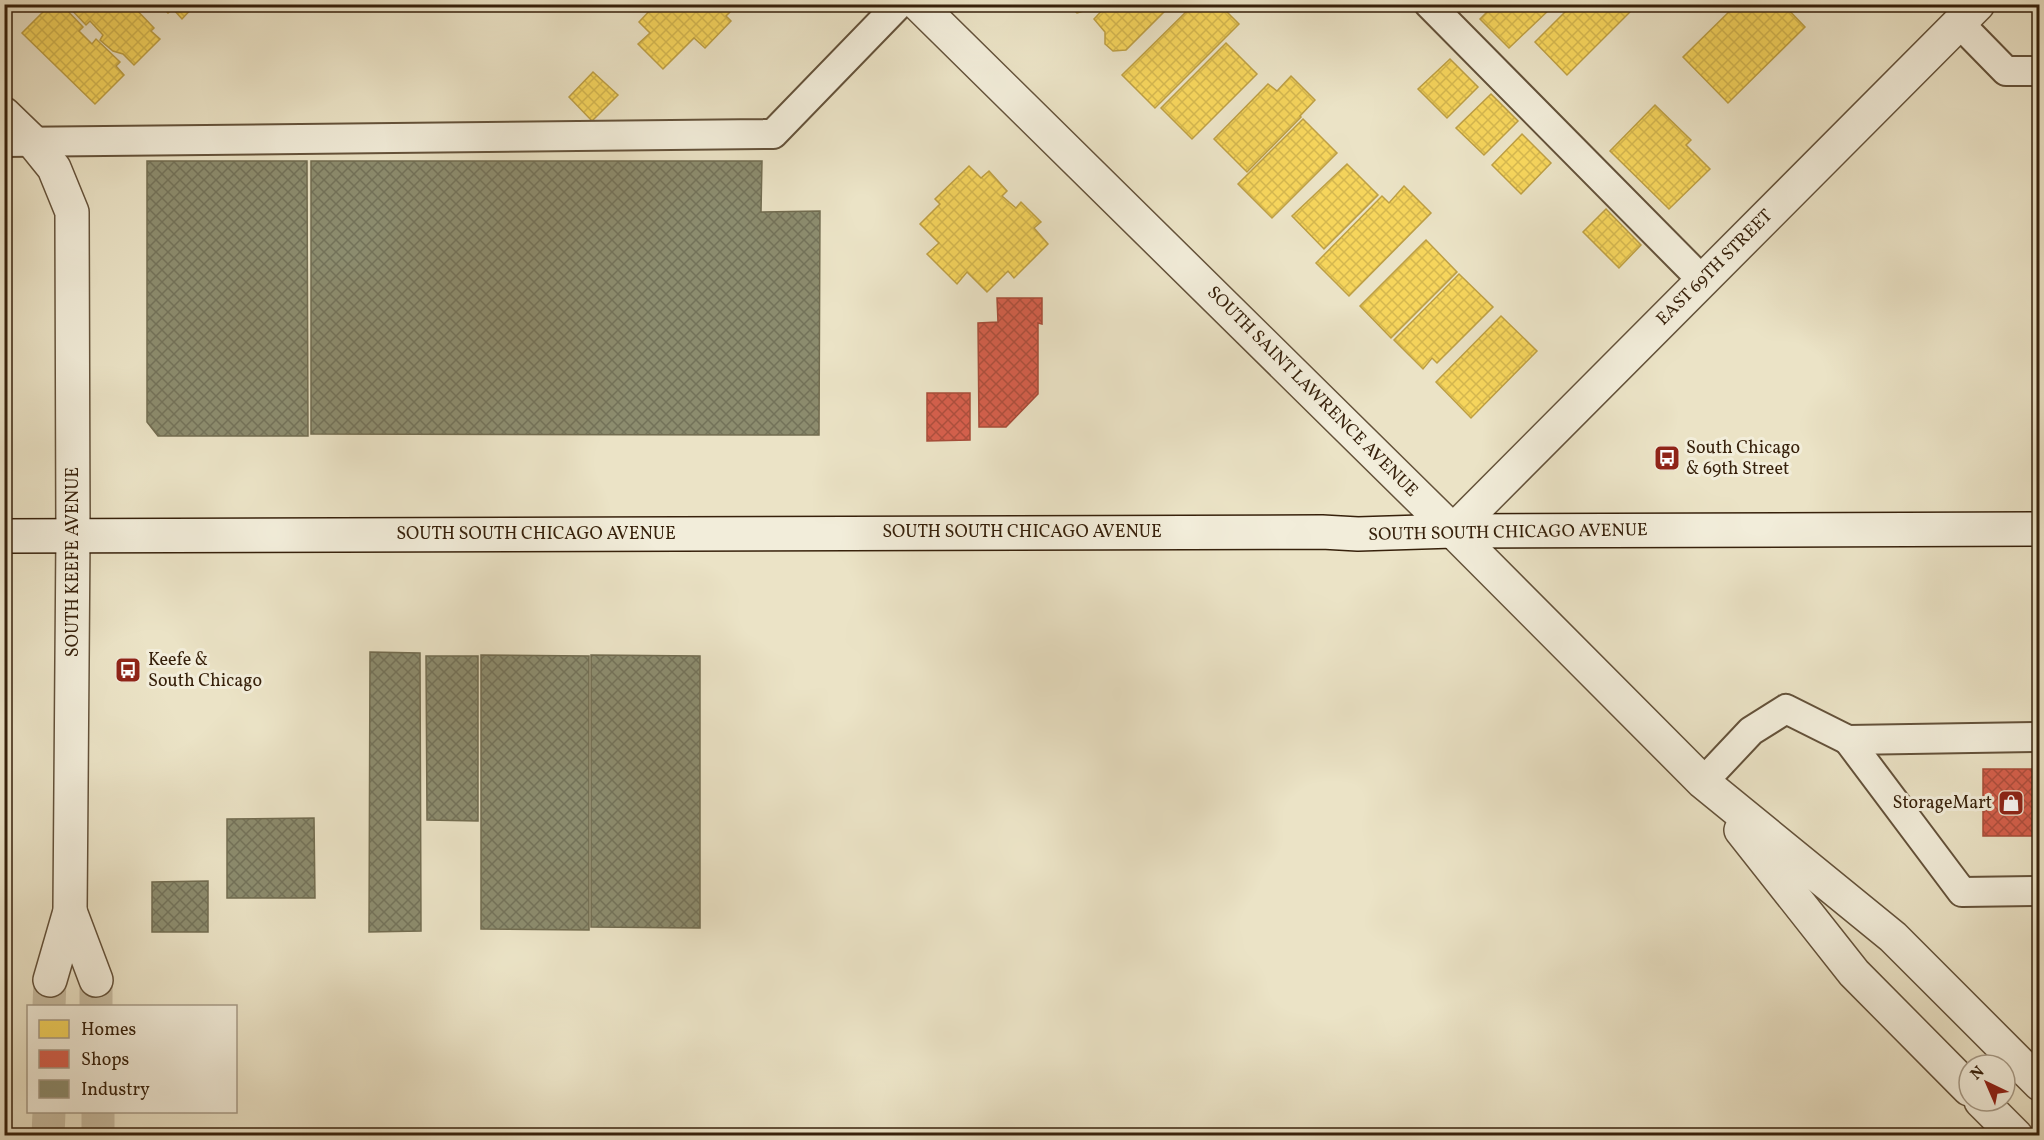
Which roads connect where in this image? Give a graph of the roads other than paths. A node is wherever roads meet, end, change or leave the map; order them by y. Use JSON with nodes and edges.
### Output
{"nodes":[{"id":1,"x":899,"y":4,"type":"edge"},
{"id":2,"x":918,"y":4,"type":"edge"},
{"id":3,"x":1429,"y":4,"type":"edge"},
{"id":4,"x":1959,"y":11,"type":"edge"},
{"id":5,"x":2040,"y":71,"type":"edge"},
{"id":6,"x":4,"y":114,"type":"edge"},
{"id":7,"x":19,"y":142,"type":"edge"},
{"id":8,"x":1702,"y":280,"type":"junction"},
{"id":9,"x":2040,"y":529,"type":"edge"},
{"id":10,"x":1453,"y":531,"type":"junction"},
{"id":11,"x":4,"y":536,"type":"edge"},
{"id":12,"x":74,"y":536,"type":"junction"},
{"id":13,"x":2040,"y":737,"type":"edge"},
{"id":14,"x":1848,"y":740,"type":"junction"},
{"id":15,"x":1703,"y":782,"type":"junction"},
{"id":16,"x":2040,"y":891,"type":"edge"},
{"id":17,"x":70,"y":912,"type":"junction"},
{"id":18,"x":50,"y":980,"type":"tunnel mouth"},
{"id":19,"x":96,"y":980,"type":"tunnel mouth"},
{"id":20,"x":1957,"y":1077,"type":"edge"},
{"id":21,"x":2040,"y":1084,"type":"edge"},
{"id":22,"x":1994,"y":1113,"type":"edge"},
{"id":23,"x":2016,"y":1136,"type":"edge"}],
"edges":[{"from":1,"to":7,"type":"lane"},
{"from":2,"to":10,"type":"street","name":"SOUTH SAINT LAWRENCE AVENUE"},
{"from":3,"to":8,"type":"lane"},
{"from":4,"to":5,"type":"lane"},
{"from":4,"to":8,"type":"street","name":"EAST 69TH STREET"},
{"from":6,"to":7,"type":"street"},
{"from":7,"to":12,"type":"street","name":"SOUTH KEEFE AVENUE"},
{"from":8,"to":10,"type":"street","name":"EAST 69TH STREET"},
{"from":9,"to":10,"type":"street","name":"SOUTH SOUTH CHICAGO AVENUE"},
{"from":10,"to":12,"type":"street","name":"SOUTH SOUTH CHICAGO AVENUE"},
{"from":10,"to":15,"type":"street","name":"SOUTH SAINT LAWRENCE AVENUE"},
{"from":11,"to":12,"type":"street","name":"SOUTH SOUTH CHICAGO AVENUE"},
{"from":12,"to":17,"type":"street","name":"SOUTH KEEFE AVENUE"},
{"from":13,"to":14,"type":"lane"},
{"from":14,"to":15,"type":"lane"},
{"from":14,"to":16,"type":"lane"},
{"from":15,"to":20,"type":"street","name":"SOUTH SAINT LAWRENCE AVENUE"},
{"from":15,"to":21,"type":"street","name":"SOUTH SAINT LAWRENCE AVENUE"},
{"from":17,"to":18,"type":"street","name":"SOUTH KEEFE AVENUE"},
{"from":17,"to":19,"type":"street","name":"SOUTH KEEFE AVENUE"},
{"from":22,"to":23,"type":"street"}]}
